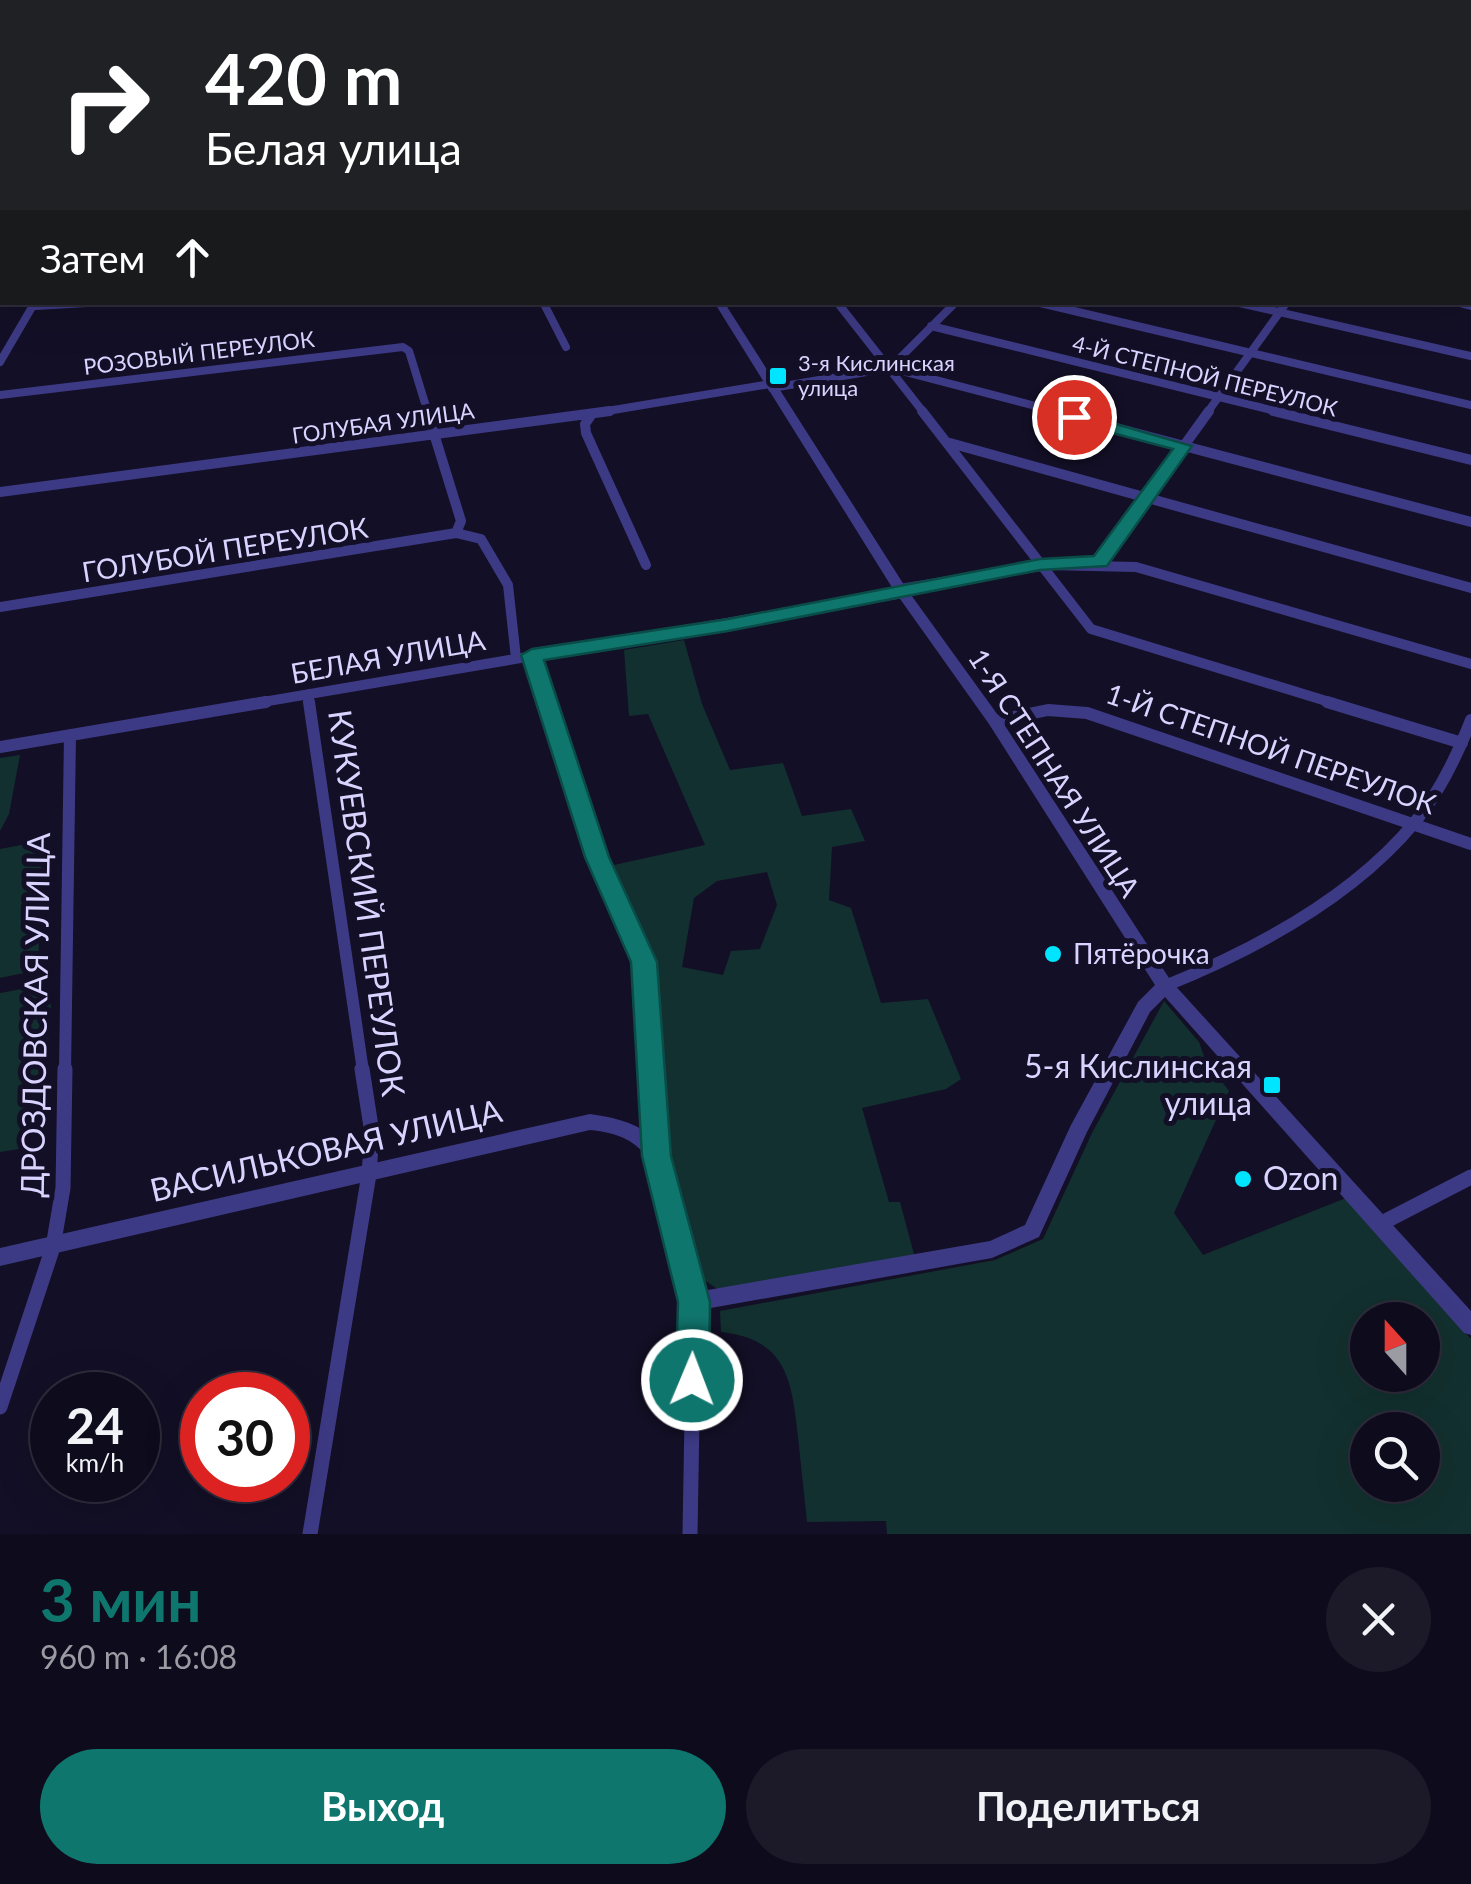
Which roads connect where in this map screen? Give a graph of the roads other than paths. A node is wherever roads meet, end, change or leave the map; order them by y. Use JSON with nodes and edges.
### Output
{"nodes":[{"id":1,"x":35,"y":305,"type":"edge"},
{"id":2,"x":545,"y":305,"type":"edge"},
{"id":3,"x":721,"y":305,"type":"edge"},
{"id":4,"x":840,"y":305,"type":"edge"},
{"id":5,"x":953,"y":305,"type":"edge"},
{"id":6,"x":1049,"y":305,"type":"edge"},
{"id":7,"x":1247,"y":305,"type":"edge"},
{"id":8,"x":1286,"y":305,"type":"edge"},
{"id":9,"x":1280,"y":313,"type":"junction"},
{"id":10,"x":931,"y":326,"type":"junction"},
{"id":11,"x":566,"y":347,"type":"dead end"},
{"id":12,"x":1249,"y":353,"type":"junction"},
{"id":13,"x":1471,"y":356,"type":"edge"},
{"id":14,"x":0,"y":362,"type":"edge"},
{"id":15,"x":890,"y":368,"type":"junction"},
{"id":16,"x":771,"y":386,"type":"junction"},
{"id":17,"x":0,"y":396,"type":"edge"},
{"id":18,"x":1218,"y":398,"type":"junction"},
{"id":19,"x":1471,"y":405,"type":"edge"},
{"id":20,"x":592,"y":414,"type":"junction"},
{"id":21,"x":432,"y":433,"type":"junction"},
{"id":22,"x":949,"y":443,"type":"junction"},
{"id":23,"x":1184,"y":446,"type":"junction"},
{"id":24,"x":1471,"y":460,"type":"edge"},
{"id":25,"x":0,"y":492,"type":"edge"},
{"id":26,"x":1144,"y":498,"type":"junction"},
{"id":27,"x":1471,"y":522,"type":"edge"},
{"id":28,"x":456,"y":533,"type":"junction"},
{"id":29,"x":1100,"y":562,"type":"junction"},
{"id":30,"x":1040,"y":564,"type":"junction"},
{"id":31,"x":646,"y":565,"type":"dead end"},
{"id":32,"x":1471,"y":588,"type":"edge"},
{"id":33,"x":901,"y":591,"type":"junction"},
{"id":34,"x":0,"y":608,"type":"edge"},
{"id":35,"x":532,"y":655,"type":"junction"},
{"id":36,"x":516,"y":658,"type":"junction"},
{"id":37,"x":1471,"y":664,"type":"edge"},
{"id":38,"x":308,"y":694,"type":"junction"},
{"id":39,"x":1471,"y":720,"type":"edge"},
{"id":40,"x":995,"y":721,"type":"junction"},
{"id":41,"x":70,"y":736,"type":"junction"},
{"id":42,"x":1462,"y":744,"type":"junction"},
{"id":43,"x":0,"y":747,"type":"edge"},
{"id":44,"x":1414,"y":824,"type":"junction"},
{"id":45,"x":1471,"y":844,"type":"edge"},
{"id":46,"x":1165,"y":986,"type":"junction"},
{"id":47,"x":656,"y":1156,"type":"junction"},
{"id":48,"x":368,"y":1174,"type":"junction"},
{"id":49,"x":1471,"y":1176,"type":"edge"},
{"id":50,"x":1380,"y":1224,"type":"junction"},
{"id":51,"x":53,"y":1247,"type":"junction"},
{"id":52,"x":0,"y":1257,"type":"edge"},
{"id":53,"x":694,"y":1302,"type":"junction"},
{"id":54,"x":1471,"y":1326,"type":"edge"},
{"id":55,"x":0,"y":1407,"type":"edge"},
{"id":56,"x":310,"y":1534,"type":"edge"},
{"id":57,"x":690,"y":1534,"type":"edge"}],
"edges":[{"from":1,"to":14,"type":"street"},
{"from":2,"to":11,"type":"street"},
{"from":3,"to":16,"type":"street","name":"1-Я СТЕПНАЯ УЛИЦА"},
{"from":4,"to":15,"type":"street"},
{"from":5,"to":10,"type":"street"},
{"from":6,"to":12,"type":"street"},
{"from":7,"to":9,"type":"street"},
{"from":8,"to":9,"type":"street"},
{"from":9,"to":12,"type":"street"},
{"from":9,"to":13,"type":"street"},
{"from":10,"to":15,"type":"street"},
{"from":10,"to":18,"type":"street","name":"4-Й СТЕПНОЙ ПЕРЕУЛОК"},
{"from":12,"to":18,"type":"street"},
{"from":12,"to":19,"type":"street"},
{"from":15,"to":16,"type":"street"},
{"from":15,"to":22,"type":"street"},
{"from":15,"to":23,"type":"street"},
{"from":16,"to":20,"type":"street","name":"ГОЛУБАЯ УЛИЦА"},
{"from":16,"to":33,"type":"street","name":"1-Я СТЕПНАЯ УЛИЦА"},
{"from":17,"to":21,"type":"street","name":"РОЗОВЫЙ ПЕРЕУЛОК"},
{"from":18,"to":23,"type":"street"},
{"from":18,"to":24,"type":"street","name":"4-Й СТЕПНОЙ ПЕРЕУЛОК"},
{"from":20,"to":21,"type":"street","name":"ГОЛУБАЯ УЛИЦА"},
{"from":20,"to":31,"type":"street"},
{"from":21,"to":25,"type":"street","name":"ГОЛУБАЯ УЛИЦА"},
{"from":21,"to":28,"type":"street"},
{"from":22,"to":26,"type":"street"},
{"from":22,"to":30,"type":"street"},
{"from":23,"to":26,"type":"street"},
{"from":23,"to":27,"type":"street"},
{"from":26,"to":29,"type":"street"},
{"from":26,"to":32,"type":"street"},
{"from":28,"to":34,"type":"street","name":"ГОЛУБОЙ ПЕРЕУЛОК"},
{"from":28,"to":36,"type":"street"},
{"from":29,"to":30,"type":"street","name":"БЕЛАЯ УЛИЦА"},
{"from":29,"to":37,"type":"street","name":"БЕЛАЯ УЛИЦА"},
{"from":30,"to":33,"type":"street","name":"БЕЛАЯ УЛИЦА"},
{"from":30,"to":42,"type":"street"},
{"from":33,"to":35,"type":"street","name":"БЕЛАЯ УЛИЦА"},
{"from":33,"to":40,"type":"street","name":"1-Я СТЕПНАЯ УЛИЦА"},
{"from":35,"to":36,"type":"street","name":"БЕЛАЯ УЛИЦА"},
{"from":35,"to":47,"type":"street"},
{"from":36,"to":38,"type":"street","name":"БЕЛАЯ УЛИЦА"},
{"from":38,"to":41,"type":"street","name":"БЕЛАЯ УЛИЦА"},
{"from":38,"to":48,"type":"street","name":"КУКУЕВСКИЙ ПЕРЕУЛОК"},
{"from":39,"to":42,"type":"street"},
{"from":40,"to":44,"type":"street","name":"1-Й СТЕПНОЙ ПЕРЕУЛОК"},
{"from":40,"to":46,"type":"street","name":"1-Я СТЕПНАЯ УЛИЦА"},
{"from":41,"to":43,"type":"street","name":"БЕЛАЯ УЛИЦА"},
{"from":41,"to":51,"type":"street","name":"ДРОЗДОВСКАЯ УЛИЦА"},
{"from":42,"to":44,"type":"street"},
{"from":44,"to":45,"type":"street","name":"1-Й СТЕПНОЙ ПЕРЕУЛОК"},
{"from":44,"to":46,"type":"street"},
{"from":46,"to":50,"type":"street","name":"1-Я СТЕПНАЯ УЛИЦА"},
{"from":46,"to":53,"type":"street"},
{"from":47,"to":48,"type":"street","name":"ВАСИЛЬКОВАЯ УЛИЦА"},
{"from":47,"to":53,"type":"street"},
{"from":48,"to":51,"type":"street","name":"ВАСИЛЬКОВАЯ УЛИЦА"},
{"from":48,"to":56,"type":"street","name":"КУКУЕВСКИЙ ПЕРЕУЛОК"},
{"from":49,"to":50,"type":"street"},
{"from":50,"to":54,"type":"street","name":"1-Я СТЕПНАЯ УЛИЦА"},
{"from":51,"to":52,"type":"street","name":"ВАСИЛЬКОВАЯ УЛИЦА"},
{"from":51,"to":55,"type":"street","name":"ДРОЗДОВСКАЯ УЛИЦА"},
{"from":53,"to":57,"type":"street"}]}
